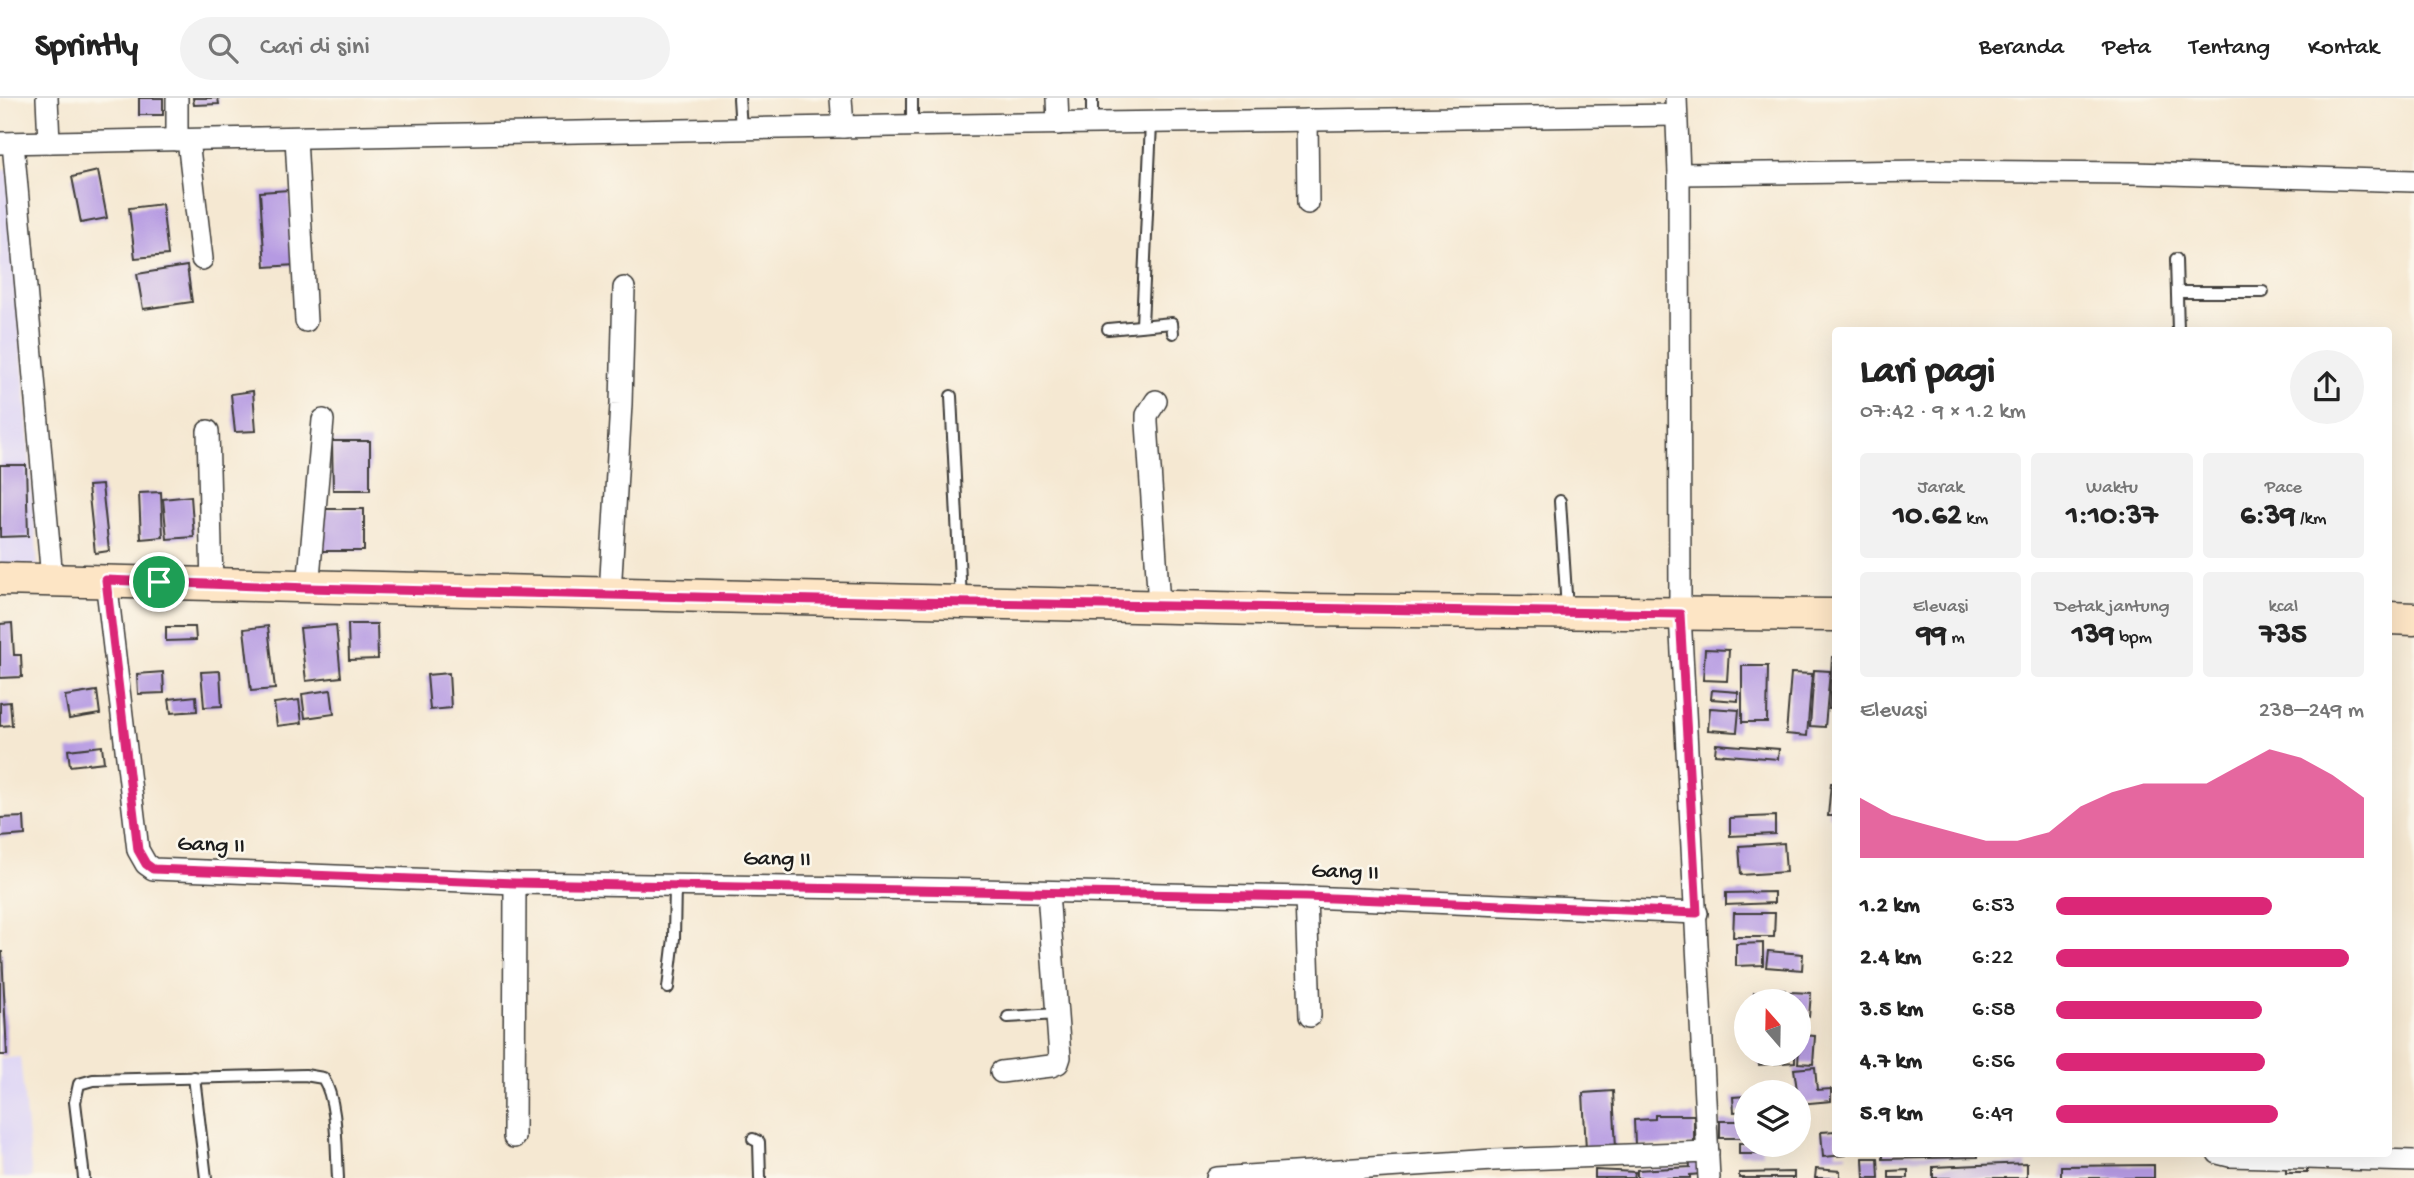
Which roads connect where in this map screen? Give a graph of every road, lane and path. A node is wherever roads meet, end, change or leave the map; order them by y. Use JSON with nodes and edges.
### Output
{"nodes":[{"id":1,"x":47,"y":98,"type":"edge"},
{"id":2,"x":177,"y":98,"type":"edge"},
{"id":3,"x":739,"y":98,"type":"edge"},
{"id":4,"x":841,"y":98,"type":"edge"},
{"id":5,"x":912,"y":98,"type":"edge"},
{"id":6,"x":1057,"y":98,"type":"edge"},
{"id":7,"x":1092,"y":98,"type":"edge"},
{"id":8,"x":1676,"y":106,"type":"edge"},
{"id":9,"x":1307,"y":120,"type":"junction"},
{"id":10,"x":1151,"y":122,"type":"junction"},
{"id":11,"x":1092,"y":123,"type":"junction"},
{"id":12,"x":1058,"y":124,"type":"junction"},
{"id":13,"x":912,"y":126,"type":"junction"},
{"id":14,"x":843,"y":127,"type":"junction"},
{"id":15,"x":741,"y":130,"type":"junction"},
{"id":16,"x":296,"y":138,"type":"junction"},
{"id":17,"x":183,"y":140,"type":"junction"},
{"id":18,"x":49,"y":142,"type":"junction"},
{"id":19,"x":6,"y":143,"type":"edge"},
{"id":20,"x":1679,"y":174,"type":"junction"},
{"id":21,"x":2414,"y":181,"type":"edge"},
{"id":22,"x":1308,"y":204,"type":"dead end"},
{"id":23,"x":202,"y":259,"type":"dead end"},
{"id":24,"x":2176,"y":259,"type":"dead end"},
{"id":25,"x":624,"y":288,"type":"dead end"},
{"id":26,"x":2177,"y":292,"type":"junction"},
{"id":27,"x":2263,"y":292,"type":"dead end"},
{"id":28,"x":306,"y":321,"type":"dead end"},
{"id":29,"x":1142,"y":325,"type":"junction"},
{"id":30,"x":2178,"y":327,"type":"edge"},
{"id":31,"x":1108,"y":329,"type":"dead end"},
{"id":32,"x":1173,"y":333,"type":"dead end"},
{"id":33,"x":951,"y":396,"type":"dead end"},
{"id":34,"x":1157,"y":401,"type":"dead end"},
{"id":35,"x":323,"y":420,"type":"dead end"},
{"id":36,"x":208,"y":430,"type":"dead end"},
{"id":37,"x":1560,"y":501,"type":"dead end"},
{"id":38,"x":0,"y":579,"type":"edge"},
{"id":39,"x":52,"y":579,"type":"junction"},
{"id":40,"x":106,"y":580,"type":"junction"},
{"id":41,"x":212,"y":584,"type":"junction"},
{"id":42,"x":308,"y":588,"type":"junction"},
{"id":43,"x":610,"y":594,"type":"junction"},
{"id":44,"x":961,"y":603,"type":"junction"},
{"id":45,"x":1159,"y":605,"type":"junction"},
{"id":46,"x":1567,"y":613,"type":"junction"},
{"id":47,"x":1680,"y":614,"type":"junction"},
{"id":48,"x":1832,"y":615,"type":"edge"},
{"id":49,"x":2392,"y":618,"type":"edge"},
{"id":50,"x":2414,"y":619,"type":"edge"},
{"id":51,"x":515,"y":883,"type":"junction"},
{"id":52,"x":675,"y":885,"type":"junction"},
{"id":53,"x":1048,"y":892,"type":"junction"},
{"id":54,"x":1306,"y":897,"type":"junction"},
{"id":55,"x":1697,"y":913,"type":"junction"},
{"id":56,"x":668,"y":988,"type":"dead end"},
{"id":57,"x":1057,"y":1014,"type":"junction"},
{"id":58,"x":1310,"y":1016,"type":"dead end"},
{"id":59,"x":1008,"y":1017,"type":"dead end"},
{"id":60,"x":1001,"y":1072,"type":"dead end"},
{"id":61,"x":194,"y":1077,"type":"junction"},
{"id":62,"x":514,"y":1137,"type":"dead end"},
{"id":63,"x":754,"y":1139,"type":"dead end"},
{"id":64,"x":1708,"y":1152,"type":"junction"},
{"id":65,"x":2267,"y":1157,"type":"edge"},
{"id":66,"x":2414,"y":1161,"type":"edge"},
{"id":67,"x":84,"y":1178,"type":"edge"},
{"id":68,"x":206,"y":1178,"type":"edge"},
{"id":69,"x":338,"y":1178,"type":"edge"},
{"id":70,"x":760,"y":1178,"type":"edge"},
{"id":71,"x":1217,"y":1178,"type":"edge"},
{"id":72,"x":1709,"y":1178,"type":"edge"}],
"edges":[{"from":1,"to":18,"type":"street"},
{"from":2,"to":17,"type":"street"},
{"from":3,"to":15,"type":"lane"},
{"from":4,"to":14,"type":"street"},
{"from":5,"to":13,"type":"lane"},
{"from":6,"to":12,"type":"street"},
{"from":7,"to":11,"type":"lane"},
{"from":8,"to":9,"type":"street"},
{"from":8,"to":20,"type":"street"},
{"from":9,"to":10,"type":"street"},
{"from":9,"to":22,"type":"street"},
{"from":10,"to":11,"type":"street"},
{"from":10,"to":29,"type":"lane"},
{"from":11,"to":12,"type":"street"},
{"from":12,"to":13,"type":"street"},
{"from":13,"to":14,"type":"street"},
{"from":14,"to":15,"type":"street"},
{"from":15,"to":16,"type":"street"},
{"from":16,"to":17,"type":"street"},
{"from":16,"to":28,"type":"street"},
{"from":17,"to":18,"type":"street"},
{"from":17,"to":23,"type":"street"},
{"from":18,"to":19,"type":"street"},
{"from":19,"to":39,"type":"street"},
{"from":20,"to":21,"type":"street"},
{"from":20,"to":47,"type":"street"},
{"from":24,"to":26,"type":"lane"},
{"from":25,"to":43,"type":"street"},
{"from":26,"to":27,"type":"lane"},
{"from":26,"to":30,"type":"lane"},
{"from":29,"to":31,"type":"lane"},
{"from":29,"to":32,"type":"lane"},
{"from":33,"to":44,"type":"lane"},
{"from":34,"to":45,"type":"street"},
{"from":35,"to":42,"type":"street"},
{"from":36,"to":41,"type":"street"},
{"from":37,"to":46,"type":"lane"},
{"from":38,"to":39,"type":"main road"},
{"from":39,"to":40,"type":"main road"},
{"from":40,"to":41,"type":"main road"},
{"from":40,"to":51,"type":"street","name":"Gang II"},
{"from":41,"to":42,"type":"main road"},
{"from":42,"to":43,"type":"main road"},
{"from":43,"to":44,"type":"main road"},
{"from":44,"to":45,"type":"main road"},
{"from":45,"to":46,"type":"main road"},
{"from":46,"to":47,"type":"main road"},
{"from":47,"to":48,"type":"main road"},
{"from":47,"to":55,"type":"street"},
{"from":49,"to":50,"type":"main road"},
{"from":51,"to":52,"type":"street","name":"Gang II"},
{"from":51,"to":62,"type":"street"},
{"from":52,"to":53,"type":"street","name":"Gang II"},
{"from":52,"to":56,"type":"lane"},
{"from":53,"to":54,"type":"street","name":"Gang II"},
{"from":53,"to":57,"type":"street"},
{"from":54,"to":55,"type":"street","name":"Gang II"},
{"from":54,"to":58,"type":"street"},
{"from":55,"to":64,"type":"street"},
{"from":57,"to":59,"type":"lane"},
{"from":57,"to":60,"type":"street"},
{"from":61,"to":67,"type":"lane"},
{"from":61,"to":68,"type":"lane"},
{"from":61,"to":69,"type":"lane"},
{"from":63,"to":70,"type":"lane"},
{"from":64,"to":71,"type":"street"},
{"from":64,"to":72,"type":"street"},
{"from":65,"to":66,"type":"street"}]}
